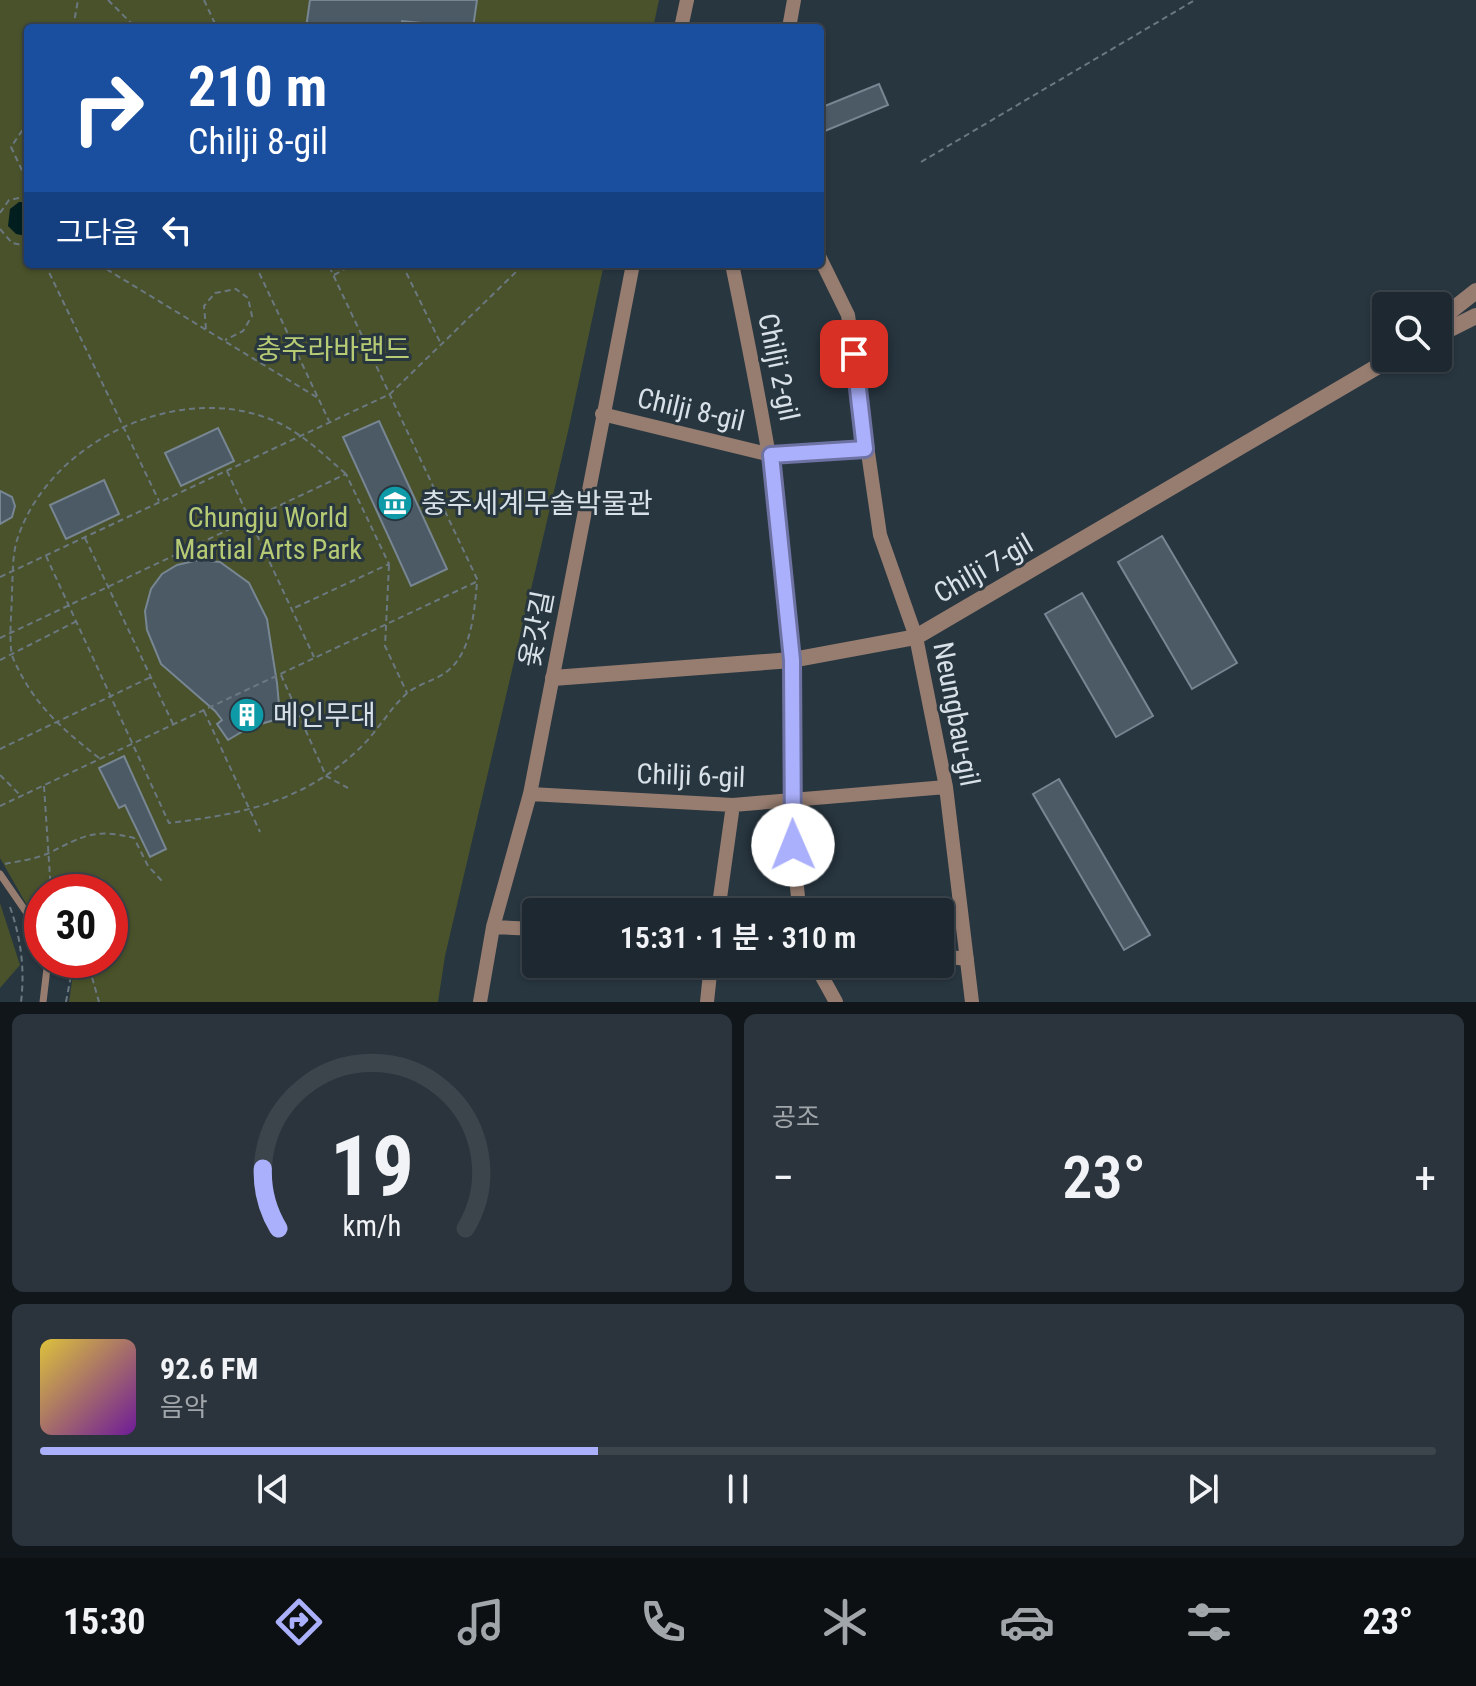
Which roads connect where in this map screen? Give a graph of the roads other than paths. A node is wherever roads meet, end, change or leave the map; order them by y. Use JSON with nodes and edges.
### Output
{"nodes":[{"id":1,"x":687,"y":0,"type":"edge"},
{"id":2,"x":794,"y":0,"type":"edge"},
{"id":3,"x":682,"y":24,"type":"edge"},
{"id":4,"x":790,"y":24,"type":"edge"},
{"id":5,"x":824,"y":266,"type":"edge"},
{"id":6,"x":632,"y":268,"type":"edge"},
{"id":7,"x":733,"y":268,"type":"edge"},
{"id":8,"x":1476,"y":291,"type":"edge"},
{"id":9,"x":1452,"y":310,"type":"edge"},
{"id":10,"x":1476,"y":316,"type":"edge"},
{"id":11,"x":1452,"y":328,"type":"edge"},
{"id":12,"x":1372,"y":370,"type":"edge"},
{"id":13,"x":602,"y":414,"type":"junction"},
{"id":14,"x":865,"y":449,"type":"junction"},
{"id":15,"x":771,"y":455,"type":"junction"},
{"id":16,"x":916,"y":637,"type":"junction"},
{"id":17,"x":792,"y":660,"type":"junction"},
{"id":18,"x":553,"y":678,"type":"junction"},
{"id":19,"x":946,"y":787,"type":"junction"},
{"id":20,"x":530,"y":794,"type":"junction"},
{"id":21,"x":793,"y":802,"type":"junction"},
{"id":22,"x":733,"y":805,"type":"junction"},
{"id":23,"x":0,"y":874,"type":"edge"},
{"id":24,"x":720,"y":898,"type":"edge"},
{"id":25,"x":798,"y":898,"type":"edge"},
{"id":26,"x":24,"y":909,"type":"edge"},
{"id":27,"x":493,"y":927,"type":"junction"},
{"id":28,"x":522,"y":928,"type":"edge"},
{"id":29,"x":954,"y":958,"type":"edge"},
{"id":30,"x":967,"y":959,"type":"junction"},
{"id":31,"x":46,"y":978,"type":"edge"},
{"id":32,"x":710,"y":978,"type":"edge"},
{"id":33,"x":823,"y":978,"type":"edge"},
{"id":34,"x":43,"y":1002,"type":"edge"},
{"id":35,"x":480,"y":1002,"type":"edge"},
{"id":36,"x":707,"y":1002,"type":"edge"},
{"id":37,"x":836,"y":1002,"type":"edge"},
{"id":38,"x":972,"y":1002,"type":"edge"}],
"edges":[{"from":1,"to":3,"type":"street"},
{"from":2,"to":4,"type":"street"},
{"from":5,"to":14,"type":"street","name":"Neungbau-gil"},
{"from":6,"to":13,"type":"street","name":"옻갓길"},
{"from":7,"to":15,"type":"street","name":"Chilji 2-gil"},
{"from":8,"to":9,"type":"street"},
{"from":10,"to":11,"type":"street"},
{"from":12,"to":16,"type":"street","name":"Chilji 7-gil"},
{"from":13,"to":15,"type":"street","name":"Chilji 8-gil"},
{"from":13,"to":18,"type":"street","name":"옻갓길"},
{"from":14,"to":15,"type":"street","name":"Chilji 8-gil"},
{"from":14,"to":16,"type":"street","name":"Neungbau-gil"},
{"from":15,"to":17,"type":"street","name":"Chilji 2-gil"},
{"from":16,"to":17,"type":"street","name":"Chilji 7-gil"},
{"from":16,"to":19,"type":"street","name":"Neungbau-gil"},
{"from":17,"to":18,"type":"street","name":"Chilji 7-gil"},
{"from":17,"to":21,"type":"street","name":"Chilji 2-gil"},
{"from":18,"to":20,"type":"street","name":"옻갓길"},
{"from":19,"to":21,"type":"street","name":"Chilji 6-gil"},
{"from":19,"to":30,"type":"street","name":"Neungbau-gil"},
{"from":20,"to":22,"type":"street","name":"Chilji 6-gil"},
{"from":20,"to":27,"type":"street","name":"옻갓길"},
{"from":21,"to":22,"type":"street","name":"Chilji 6-gil"},
{"from":21,"to":25,"type":"street","name":"Chilji 2-gil"},
{"from":22,"to":24,"type":"street"},
{"from":23,"to":26,"type":"lane"},
{"from":27,"to":28,"type":"street"},
{"from":27,"to":35,"type":"street","name":"옻갓길"},
{"from":29,"to":30,"type":"street"},
{"from":30,"to":38,"type":"street","name":"Neungbau-gil"},
{"from":31,"to":34,"type":"lane"},
{"from":32,"to":36,"type":"street"},
{"from":33,"to":37,"type":"street"}]}
